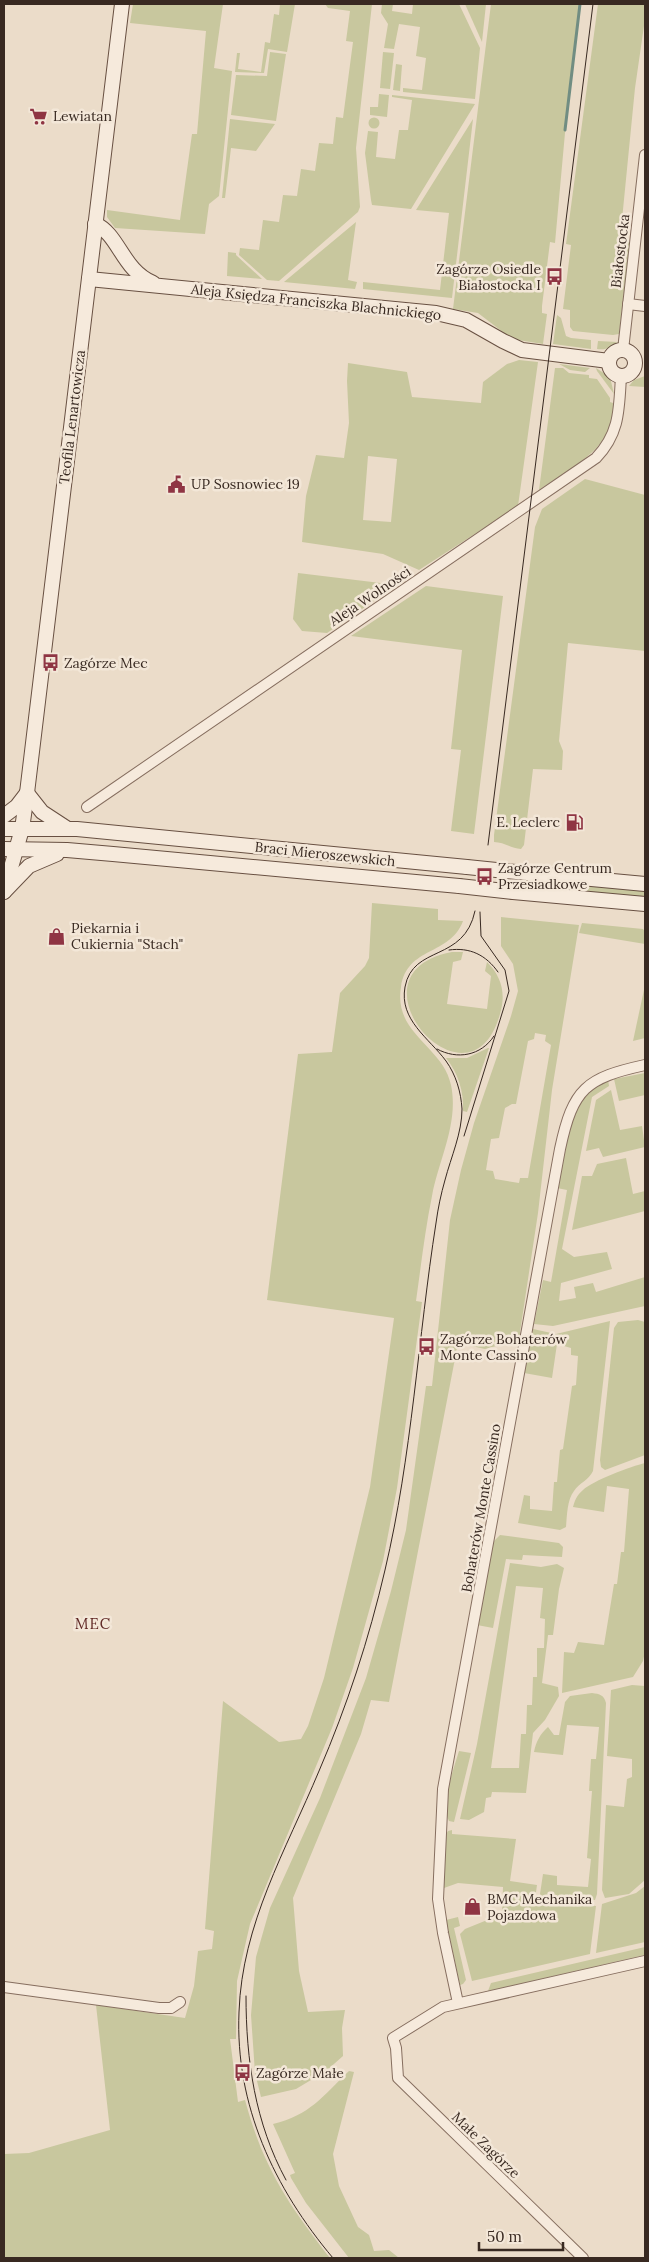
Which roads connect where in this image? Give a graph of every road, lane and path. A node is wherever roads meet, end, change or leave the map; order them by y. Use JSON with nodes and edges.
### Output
{"nodes":[{"id":1,"x":122,"y":4,"type":"edge"},
{"id":2,"x":645,"y":155,"type":"edge"},
{"id":3,"x":95,"y":224,"type":"junction"},
{"id":4,"x":89,"y":279,"type":"junction"},
{"id":5,"x":165,"y":287,"type":"junction"},
{"id":6,"x":628,"y":304,"type":"junction"},
{"id":7,"x":645,"y":306,"type":"edge"},
{"id":8,"x":623,"y":350,"type":"junction"},
{"id":9,"x":609,"y":361,"type":"junction"},
{"id":10,"x":640,"y":365,"type":"edge"},
{"id":11,"x":621,"y":376,"type":"junction"},
{"id":12,"x":27,"y":792,"type":"junction"},
{"id":13,"x":86,"y":807,"type":"dead end"},
{"id":14,"x":4,"y":816,"type":"edge"},
{"id":15,"x":4,"y":829,"type":"edge"},
{"id":16,"x":22,"y":829,"type":"junction"},
{"id":17,"x":68,"y":829,"type":"junction"},
{"id":18,"x":10,"y":849,"type":"edge"},
{"id":19,"x":67,"y":850,"type":"junction"},
{"id":20,"x":536,"y":874,"type":"junction"},
{"id":21,"x":645,"y":884,"type":"edge"},
{"id":22,"x":4,"y":892,"type":"edge"},
{"id":23,"x":533,"y":894,"type":"junction"},
{"id":24,"x":645,"y":904,"type":"edge"},
{"id":25,"x":645,"y":1065,"type":"edge"},
{"id":26,"x":645,"y":1961,"type":"edge"},
{"id":27,"x":4,"y":1987,"type":"edge"},
{"id":28,"x":180,"y":2002,"type":"dead end"},
{"id":29,"x":458,"y":2003,"type":"junction"},
{"id":30,"x":584,"y":2258,"type":"edge"}],
"edges":[{"from":1,"to":3,"type":"street","name":"Teofila Lenartowicza"},
{"from":2,"to":6,"type":"street","name":"Białostocka"},
{"from":3,"to":4,"type":"street","name":"Teofila Lenartowicza"},
{"from":3,"to":5,"type":"street","name":"Aleja Księdza Franciszka Blachnickiego"},
{"from":4,"to":5,"type":"street","name":"Aleja Księdza Franciszka Blachnickiego"},
{"from":4,"to":12,"type":"street","name":"Teofila Lenartowicza"},
{"from":5,"to":9,"type":"street","name":"Aleja Księdza Franciszka Blachnickiego"},
{"from":6,"to":7,"type":"street"},
{"from":6,"to":8,"type":"street","name":"Białostocka"},
{"from":8,"to":9,"type":"street"},
{"from":8,"to":10,"type":"street"},
{"from":9,"to":11,"type":"street"},
{"from":10,"to":11,"type":"street"},
{"from":11,"to":13,"type":"street","name":"Aleja Wolności"},
{"from":12,"to":14,"type":"street"},
{"from":12,"to":16,"type":"street","name":"Teofila Lenartowicza"},
{"from":12,"to":17,"type":"street"},
{"from":15,"to":16,"type":"street","name":"Braci Mieroszewskich"},
{"from":16,"to":17,"type":"street","name":"Braci Mieroszewskich"},
{"from":16,"to":18,"type":"street","name":"Teofila Lenartowicza"},
{"from":17,"to":20,"type":"street","name":"Braci Mieroszewskich","bridge":true},
{"from":18,"to":19,"type":"street","name":"Braci Mieroszewskich"},
{"from":18,"to":22,"type":"street","name":"Teofila Lenartowicza"},
{"from":19,"to":22,"type":"street"},
{"from":19,"to":23,"type":"street","name":"Braci Mieroszewskich","bridge":true},
{"from":20,"to":21,"type":"street","name":"Braci Mieroszewskich"},
{"from":20,"to":23,"type":"street"},
{"from":23,"to":24,"type":"street","name":"Braci Mieroszewskich"},
{"from":25,"to":29,"type":"street","name":"Bohaterów Monte Cassino"},
{"from":26,"to":29,"type":"street"},
{"from":27,"to":28,"type":"street"},
{"from":29,"to":30,"type":"street","name":"Małe Zagórze"}]}
